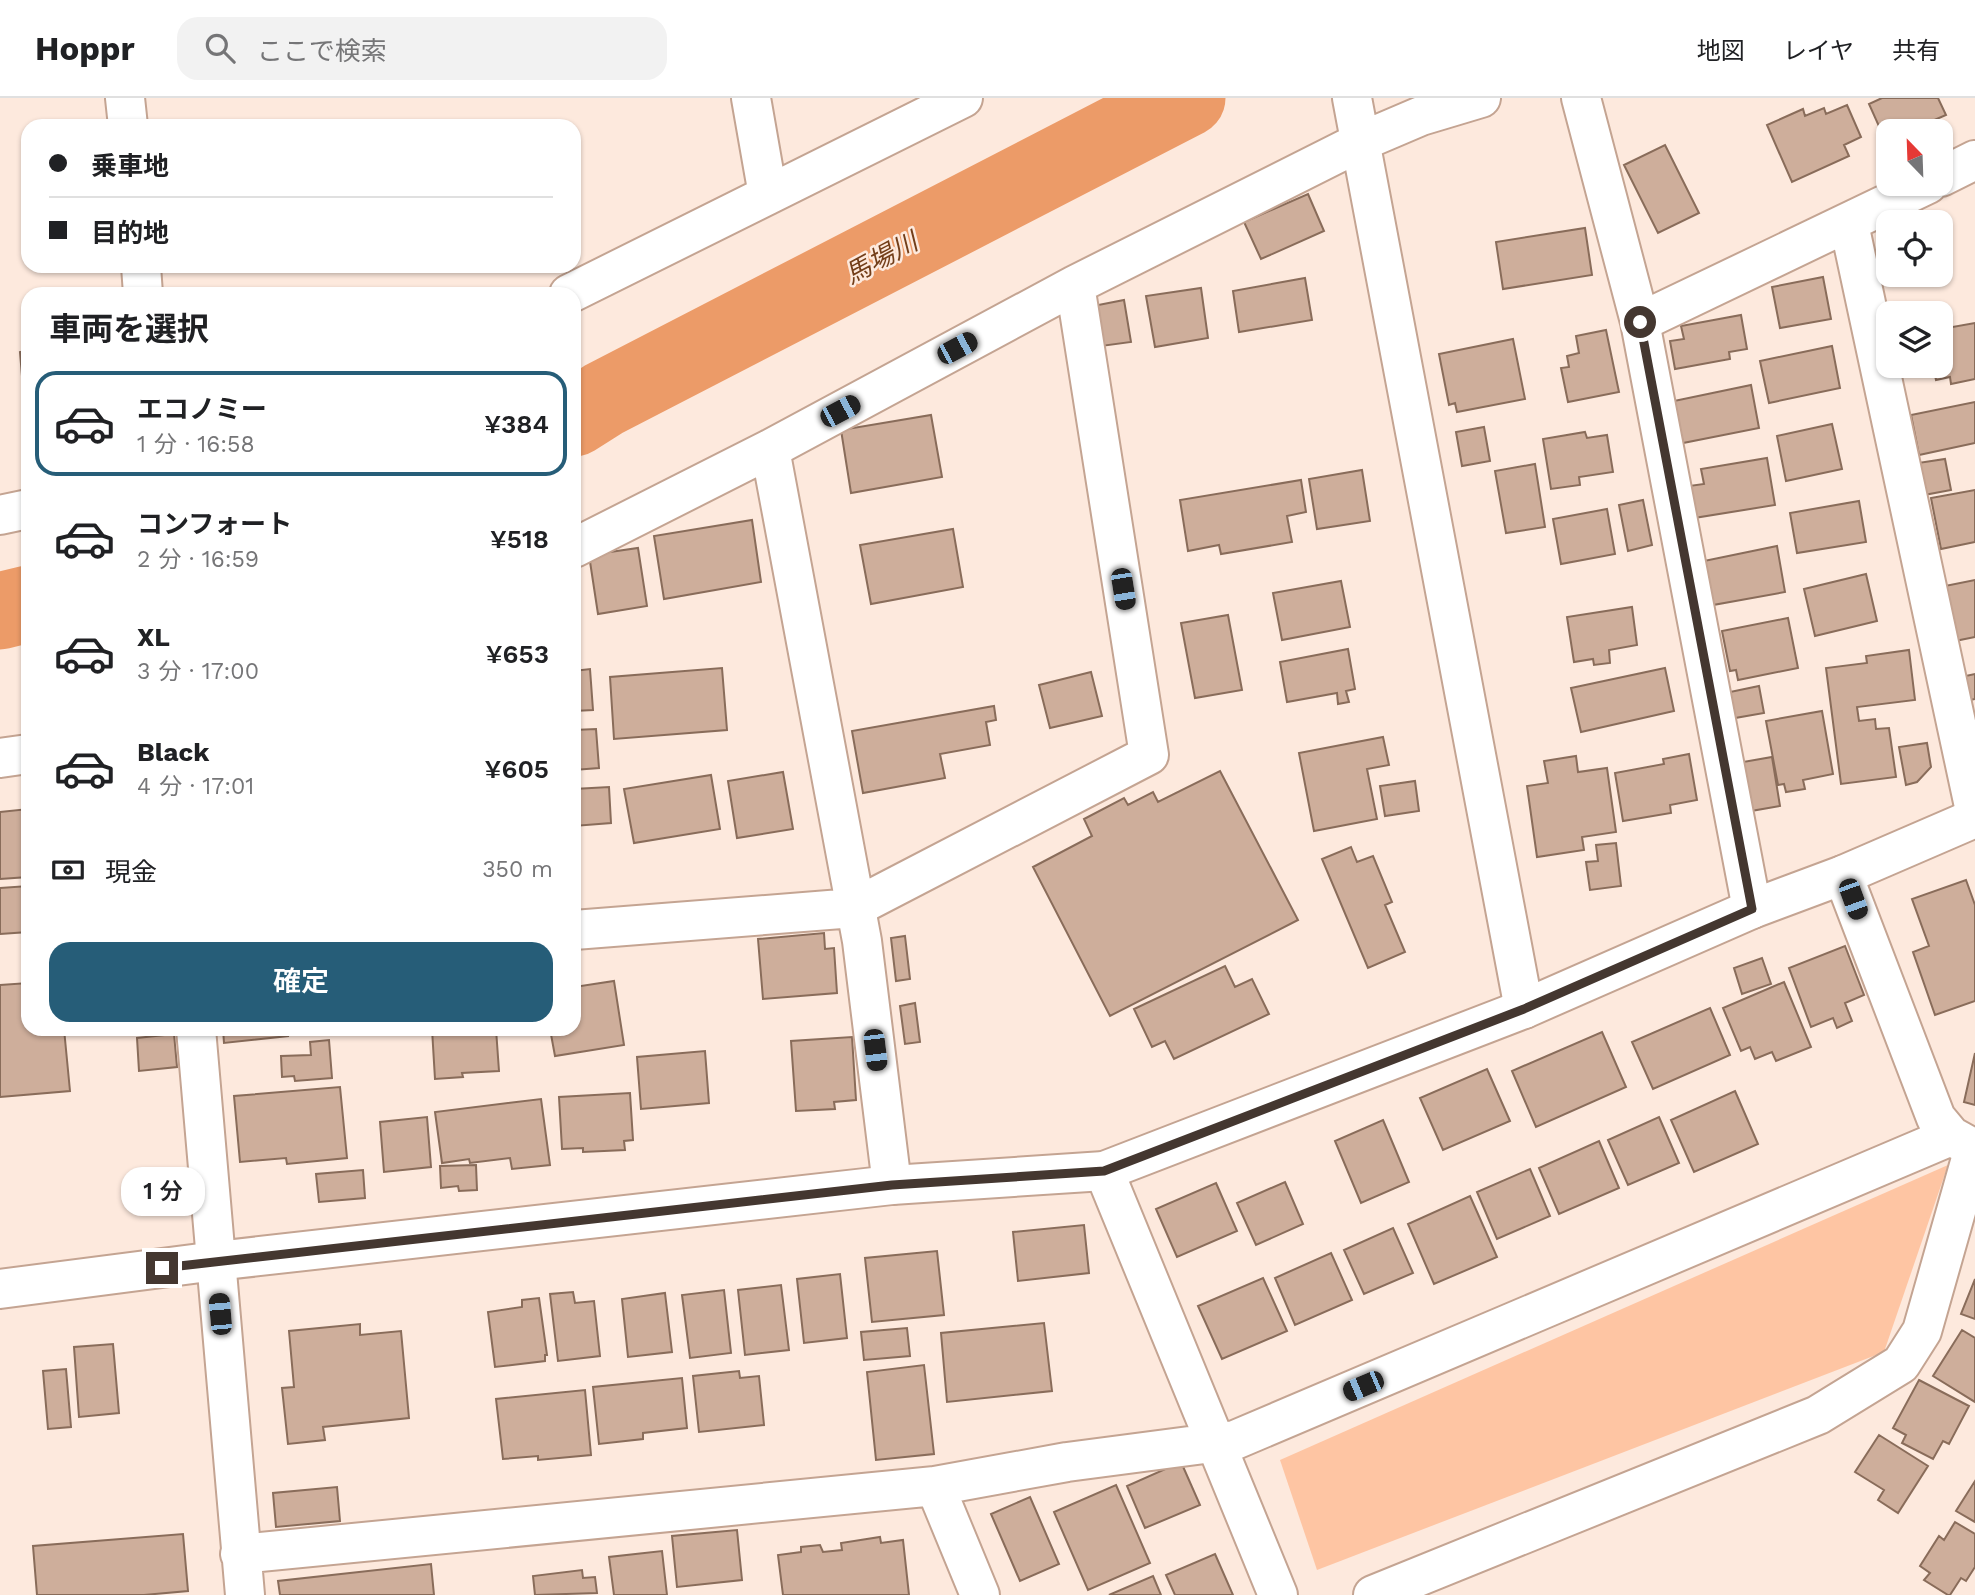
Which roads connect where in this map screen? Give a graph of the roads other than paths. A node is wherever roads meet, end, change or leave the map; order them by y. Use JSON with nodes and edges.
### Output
{"nodes":[{"id":1,"x":125,"y":98,"type":"edge"},
{"id":2,"x":751,"y":98,"type":"edge"},
{"id":3,"x":963,"y":98,"type":"edge"},
{"id":4,"x":1481,"y":98,"type":"edge"},
{"id":5,"x":1581,"y":98,"type":"edge"},
{"id":6,"x":1353,"y":101,"type":"edge"},
{"id":7,"x":127,"y":119,"type":"edge"},
{"id":8,"x":1360,"y":142,"type":"junction"},
{"id":9,"x":1975,"y":160,"type":"edge"},
{"id":10,"x":1953,"y":171,"type":"edge"},
{"id":11,"x":768,"y":195,"type":"junction"},
{"id":12,"x":1904,"y":196,"type":"edge"},
{"id":13,"x":1849,"y":224,"type":"junction"},
{"id":14,"x":1075,"y":285,"type":"junction"},
{"id":15,"x":581,"y":288,"type":"edge"},
{"id":16,"x":1640,"y":322,"type":"junction"},
{"id":17,"x":769,"y":449,"type":"junction"},
{"id":18,"x":21,"y":510,"type":"edge"},
{"id":19,"x":0,"y":514,"type":"edge"},
{"id":20,"x":581,"y":544,"type":"edge"},
{"id":21,"x":21,"y":755,"type":"edge"},
{"id":22,"x":0,"y":758,"type":"edge"},
{"id":23,"x":1975,"y":811,"type":"edge"},
{"id":24,"x":1975,"y":818,"type":"edge"},
{"id":25,"x":1843,"y":874,"type":"junction"},
{"id":26,"x":854,"y":908,"type":"junction"},
{"id":27,"x":1752,"y":909,"type":"junction"},
{"id":28,"x":581,"y":929,"type":"edge"},
{"id":29,"x":1524,"y":1009,"type":"junction"},
{"id":30,"x":197,"y":1036,"type":"edge"},
{"id":31,"x":1967,"y":1144,"type":"edge"},
{"id":32,"x":1104,"y":1171,"type":"junction"},
{"id":33,"x":892,"y":1185,"type":"junction"},
{"id":34,"x":216,"y":1261,"type":"junction"},
{"id":35,"x":0,"y":1289,"type":"edge"},
{"id":36,"x":1215,"y":1443,"type":"junction"},
{"id":37,"x":935,"y":1486,"type":"junction"},
{"id":38,"x":240,"y":1554,"type":"junction"},
{"id":39,"x":245,"y":1595,"type":"edge"},
{"id":40,"x":980,"y":1595,"type":"edge"},
{"id":41,"x":1278,"y":1595,"type":"edge"},
{"id":42,"x":1373,"y":1595,"type":"edge"}],
"edges":[{"from":1,"to":7,"type":"street"},
{"from":2,"to":11,"type":"street"},
{"from":3,"to":11,"type":"street"},
{"from":4,"to":8,"type":"street"},
{"from":5,"to":16,"type":"street"},
{"from":6,"to":8,"type":"street"},
{"from":8,"to":14,"type":"street"},
{"from":8,"to":29,"type":"street"},
{"from":9,"to":10,"type":"street"},
{"from":11,"to":15,"type":"street"},
{"from":12,"to":13,"type":"street"},
{"from":13,"to":16,"type":"street"},
{"from":13,"to":23,"type":"street"},
{"from":14,"to":17,"type":"street"},
{"from":14,"to":26,"type":"street"},
{"from":16,"to":27,"type":"street"},
{"from":17,"to":20,"type":"street"},
{"from":17,"to":26,"type":"street"},
{"from":18,"to":19,"type":"street"},
{"from":21,"to":22,"type":"street"},
{"from":24,"to":25,"type":"street"},
{"from":25,"to":27,"type":"street"},
{"from":25,"to":31,"type":"street"},
{"from":26,"to":28,"type":"street"},
{"from":26,"to":33,"type":"street"},
{"from":27,"to":29,"type":"street"},
{"from":29,"to":32,"type":"street"},
{"from":30,"to":34,"type":"street"},
{"from":31,"to":36,"type":"street"},
{"from":31,"to":42,"type":"street"},
{"from":32,"to":33,"type":"street"},
{"from":32,"to":36,"type":"street"},
{"from":33,"to":34,"type":"street"},
{"from":34,"to":35,"type":"street"},
{"from":34,"to":38,"type":"street"},
{"from":36,"to":37,"type":"street"},
{"from":36,"to":41,"type":"street"},
{"from":37,"to":38,"type":"street"},
{"from":37,"to":40,"type":"street"},
{"from":38,"to":39,"type":"street"}]}
